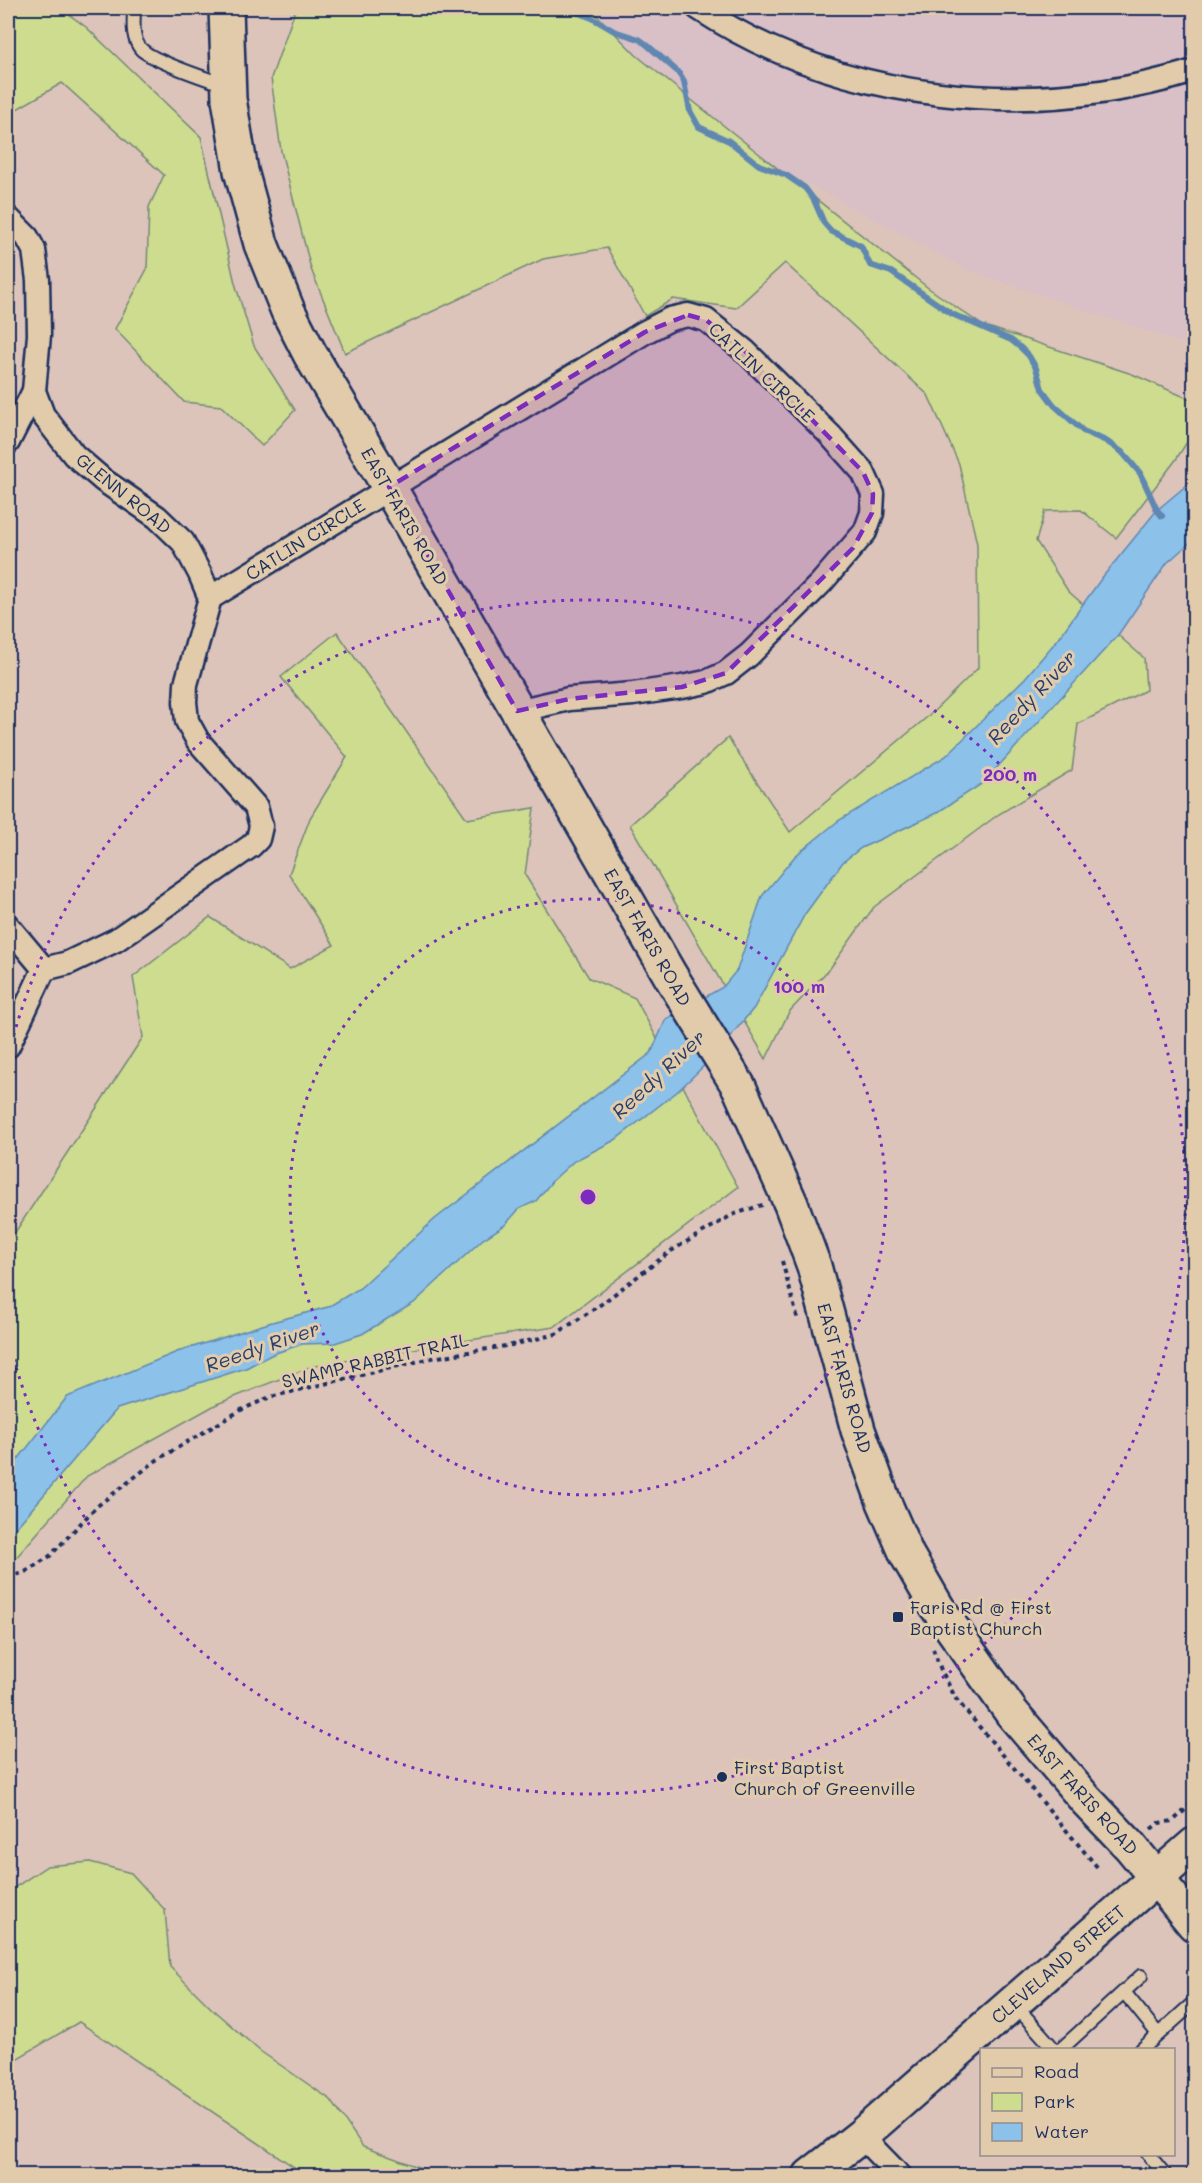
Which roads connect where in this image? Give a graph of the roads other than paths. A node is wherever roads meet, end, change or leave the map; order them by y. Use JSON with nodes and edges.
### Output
{"nodes":[{"id":1,"x":134,"y":8,"type":"edge"},
{"id":2,"x":226,"y":8,"type":"edge"},
{"id":3,"x":699,"y":8,"type":"edge"},
{"id":4,"x":1194,"y":71,"type":"edge"},
{"id":5,"x":229,"y":87,"type":"junction"},
{"id":6,"x":8,"y":218,"type":"edge"},
{"id":7,"x":34,"y":391,"type":"junction"},
{"id":8,"x":8,"y":442,"type":"edge"},
{"id":9,"x":389,"y":487,"type":"junction"},
{"id":10,"x":210,"y":598,"type":"junction"},
{"id":11,"x":517,"y":711,"type":"junction"},
{"id":12,"x":8,"y":926,"type":"edge"},
{"id":13,"x":44,"y":969,"type":"junction"},
{"id":14,"x":8,"y":1046,"type":"edge"},
{"id":15,"x":1194,"y":1845,"type":"edge"},
{"id":16,"x":1157,"y":1877,"type":"junction"},
{"id":17,"x":1194,"y":1924,"type":"edge"},
{"id":18,"x":1142,"y":1976,"type":"dead end"},
{"id":19,"x":1124,"y":1992,"type":"junction"},
{"id":20,"x":1013,"y":2003,"type":"junction"},
{"id":21,"x":1191,"y":2005,"type":"dead end"},
{"id":22,"x":1158,"y":2034,"type":"junction"},
{"id":23,"x":1054,"y":2048,"type":"edge"},
{"id":24,"x":1061,"y":2048,"type":"edge"},
{"id":25,"x":1142,"y":2048,"type":"edge"},
{"id":26,"x":861,"y":2136,"type":"junction"},
{"id":27,"x":1150,"y":2156,"type":"edge"},
{"id":28,"x":810,"y":2175,"type":"edge"},
{"id":29,"x":900,"y":2175,"type":"edge"},
{"id":30,"x":1166,"y":2175,"type":"edge"}],
"edges":[{"from":1,"to":5,"type":"lane"},
{"from":2,"to":5,"type":"main road","name":"EAST FARIS ROAD"},
{"from":3,"to":4,"type":"street"},
{"from":5,"to":9,"type":"main road","name":"EAST FARIS ROAD"},
{"from":6,"to":7,"type":"street","name":"GLENN ROAD"},
{"from":7,"to":8,"type":"street"},
{"from":7,"to":10,"type":"street","name":"GLENN ROAD"},
{"from":9,"to":10,"type":"street","name":"CATLIN CIRCLE"},
{"from":9,"to":11,"type":"main road","name":"EAST FARIS ROAD"},
{"from":9,"to":11,"type":"street","name":"CATLIN CIRCLE"},
{"from":10,"to":13,"type":"street"},
{"from":11,"to":16,"type":"main road","name":"EAST FARIS ROAD"},
{"from":12,"to":13,"type":"street"},
{"from":13,"to":14,"type":"street"},
{"from":15,"to":16,"type":"main road","name":"CLEVELAND STREET"},
{"from":16,"to":17,"type":"main road","name":"EAST FARIS ROAD"},
{"from":16,"to":20,"type":"main road","name":"CLEVELAND STREET"},
{"from":18,"to":19,"type":"lane"},
{"from":19,"to":22,"type":"lane"},
{"from":19,"to":24,"type":"lane"},
{"from":20,"to":23,"type":"lane"},
{"from":20,"to":26,"type":"main road","name":"CLEVELAND STREET"},
{"from":21,"to":22,"type":"lane"},
{"from":22,"to":25,"type":"lane"},
{"from":26,"to":28,"type":"main road","name":"CLEVELAND STREET"},
{"from":26,"to":29,"type":"street"},
{"from":27,"to":30,"type":"lane"}]}
